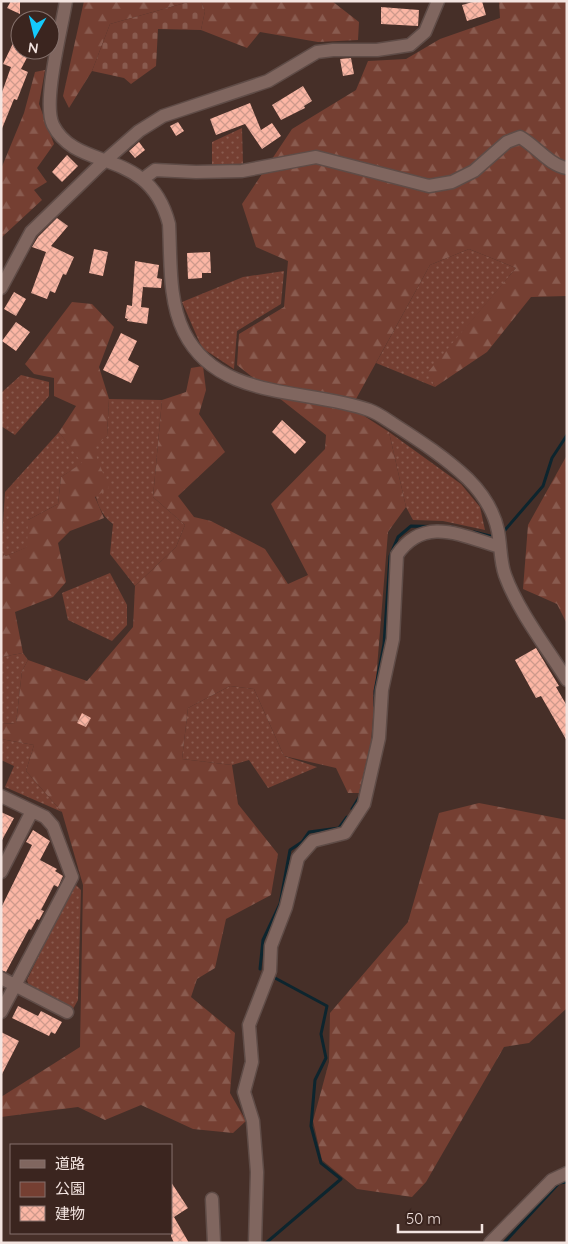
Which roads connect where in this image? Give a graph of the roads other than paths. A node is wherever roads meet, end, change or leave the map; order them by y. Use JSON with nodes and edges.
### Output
{"nodes":[{"id":1,"x":66,"y":1,"type":"edge"},
{"id":2,"x":438,"y":1,"type":"edge"},
{"id":3,"x":106,"y":160,"type":"junction"},
{"id":4,"x":567,"y":168,"type":"edge"},
{"id":5,"x":143,"y":179,"type":"junction"},
{"id":6,"x":1,"y":288,"type":"edge"},
{"id":7,"x":500,"y":548,"type":"junction"},
{"id":8,"x":567,"y":680,"type":"edge"},
{"id":9,"x":1,"y":796,"type":"edge"},
{"id":10,"x":32,"y":811,"type":"junction"},
{"id":11,"x":1,"y":872,"type":"edge"},
{"id":12,"x":1,"y":978,"type":"edge"},
{"id":13,"x":15,"y":986,"type":"junction"},
{"id":14,"x":1,"y":1012,"type":"edge"},
{"id":15,"x":67,"y":1012,"type":"dead end"},
{"id":16,"x":567,"y":1173,"type":"edge"},
{"id":17,"x":212,"y":1199,"type":"dead end"},
{"id":18,"x":214,"y":1243,"type":"edge"},
{"id":19,"x":256,"y":1243,"type":"edge"},
{"id":20,"x":490,"y":1243,"type":"edge"}],
"edges":[{"from":1,"to":3,"type":"street"},
{"from":2,"to":3,"type":"street"},
{"from":3,"to":5,"type":"street"},
{"from":3,"to":6,"type":"street"},
{"from":4,"to":5,"type":"street"},
{"from":5,"to":7,"type":"street"},
{"from":7,"to":8,"type":"street"},
{"from":7,"to":19,"type":"street"},
{"from":9,"to":10,"type":"street"},
{"from":10,"to":11,"type":"street"},
{"from":10,"to":13,"type":"street"},
{"from":12,"to":13,"type":"street"},
{"from":13,"to":14,"type":"street"},
{"from":13,"to":15,"type":"street"},
{"from":16,"to":20,"type":"street"},
{"from":17,"to":18,"type":"street"}]}
